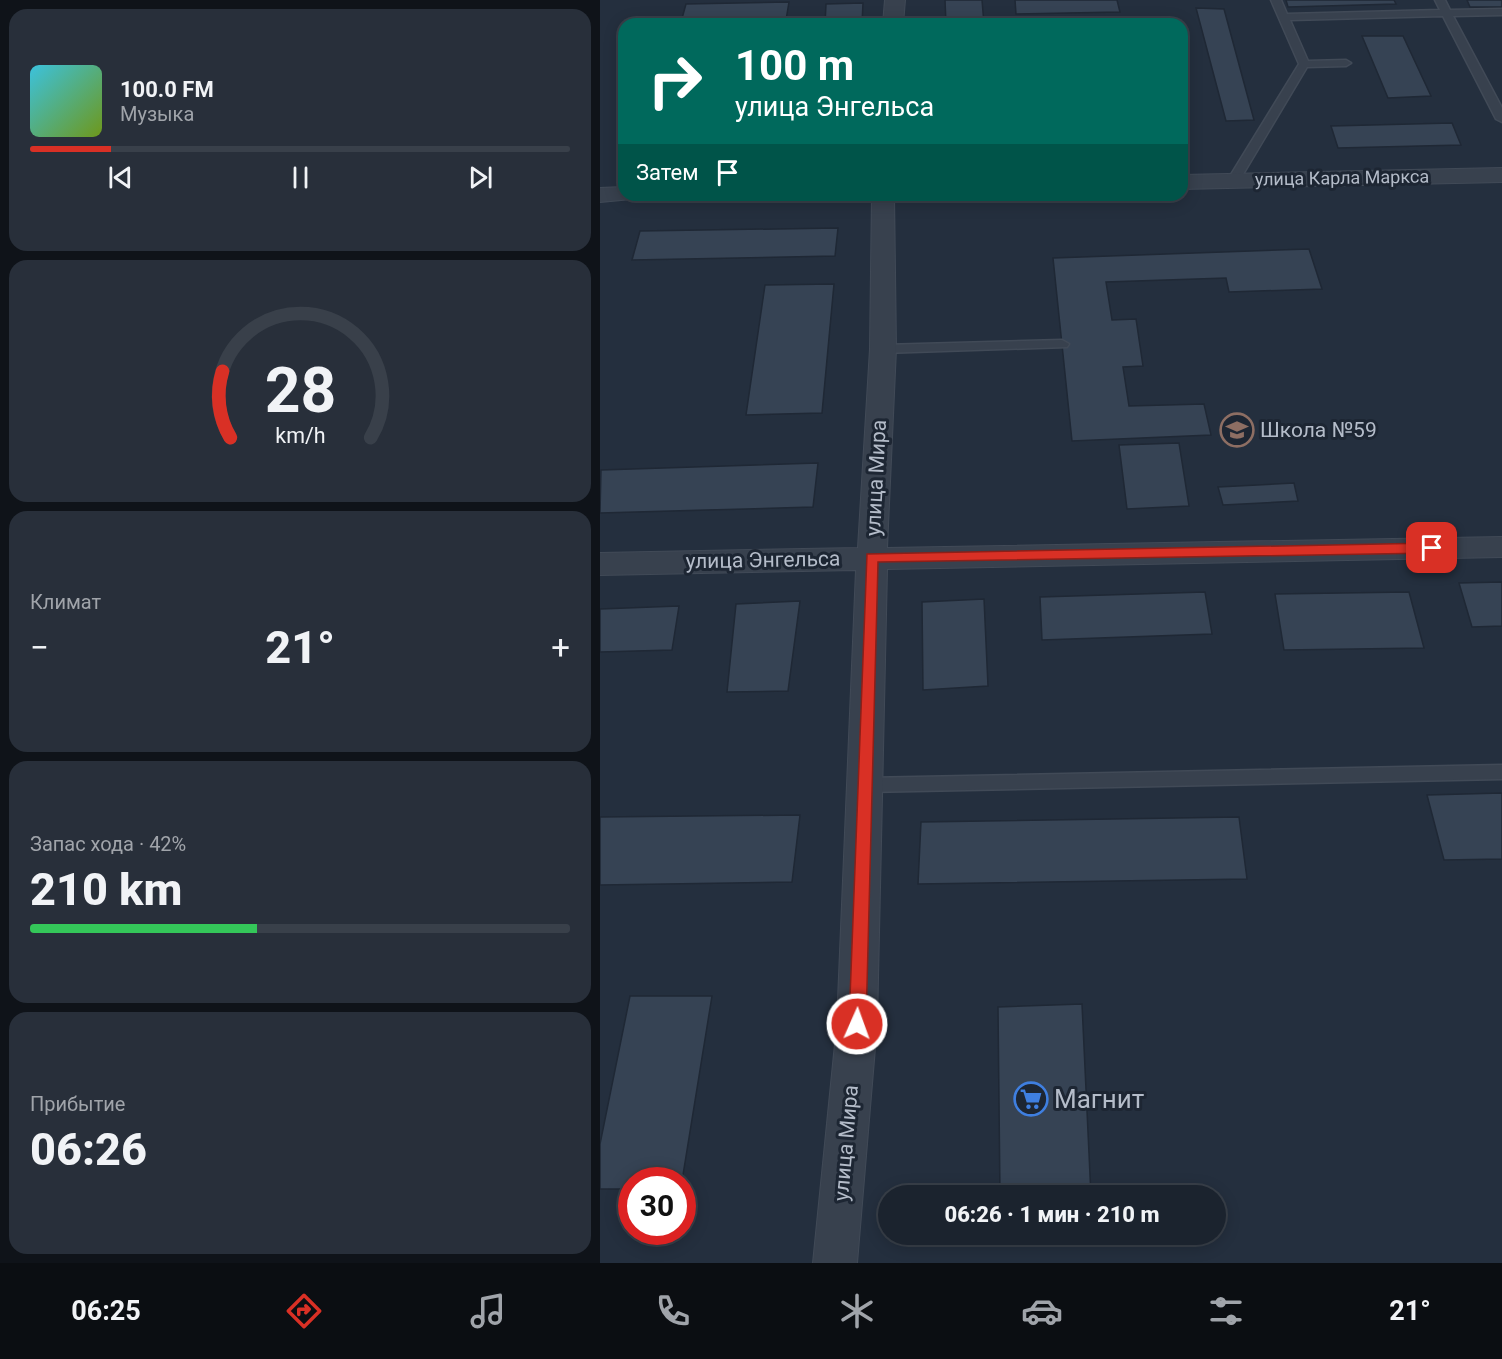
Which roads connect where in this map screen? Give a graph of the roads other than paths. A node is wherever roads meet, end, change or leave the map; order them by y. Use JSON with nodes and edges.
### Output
{"nodes":[{"id":1,"x":895,"y":0,"type":"edge"},
{"id":2,"x":1276,"y":0,"type":"edge"},
{"id":3,"x":1440,"y":0,"type":"edge"},
{"id":4,"x":1502,"y":12,"type":"edge"},
{"id":5,"x":1447,"y":13,"type":"junction"},
{"id":6,"x":1284,"y":17,"type":"junction"},
{"id":7,"x":894,"y":18,"type":"edge"},
{"id":8,"x":1346,"y":63,"type":"dead end"},
{"id":9,"x":1304,"y":64,"type":"junction"},
{"id":10,"x":1502,"y":119,"type":"edge"},
{"id":11,"x":1502,"y":175,"type":"edge"},
{"id":12,"x":1233,"y":181,"type":"junction"},
{"id":13,"x":1188,"y":182,"type":"edge"},
{"id":14,"x":618,"y":194,"type":"edge"},
{"id":15,"x":600,"y":195,"type":"edge"},
{"id":16,"x":883,"y":201,"type":"edge"},
{"id":17,"x":1062,"y":344,"type":"dead end"},
{"id":18,"x":883,"y":349,"type":"junction"},
{"id":19,"x":1502,"y":547,"type":"edge"},
{"id":20,"x":872,"y":557,"type":"junction"},
{"id":21,"x":600,"y":564,"type":"edge"},
{"id":22,"x":1502,"y":772,"type":"edge"},
{"id":23,"x":865,"y":785,"type":"junction"},
{"id":24,"x":835,"y":1263,"type":"edge"}],
"edges":[{"from":1,"to":7,"type":"street"},
{"from":2,"to":6,"type":"lane"},
{"from":3,"to":5,"type":"lane"},
{"from":4,"to":5,"type":"lane"},
{"from":5,"to":6,"type":"lane"},
{"from":5,"to":10,"type":"lane"},
{"from":6,"to":9,"type":"lane"},
{"from":8,"to":9,"type":"lane"},
{"from":9,"to":12,"type":"lane"},
{"from":11,"to":12,"type":"street","name":"улица Карла Маркса"},
{"from":12,"to":13,"type":"street","name":"улица Карла Маркса"},
{"from":14,"to":15,"type":"street"},
{"from":16,"to":18,"type":"street","name":"улица Мира"},
{"from":17,"to":18,"type":"lane"},
{"from":18,"to":20,"type":"street","name":"улица Мира"},
{"from":19,"to":20,"type":"street","name":"улица Энгельса"},
{"from":20,"to":21,"type":"street","name":"улица Энгельса"},
{"from":20,"to":23,"type":"street","name":"улица Мира"},
{"from":22,"to":23,"type":"lane"},
{"from":23,"to":24,"type":"street","name":"улица Мира"}]}
